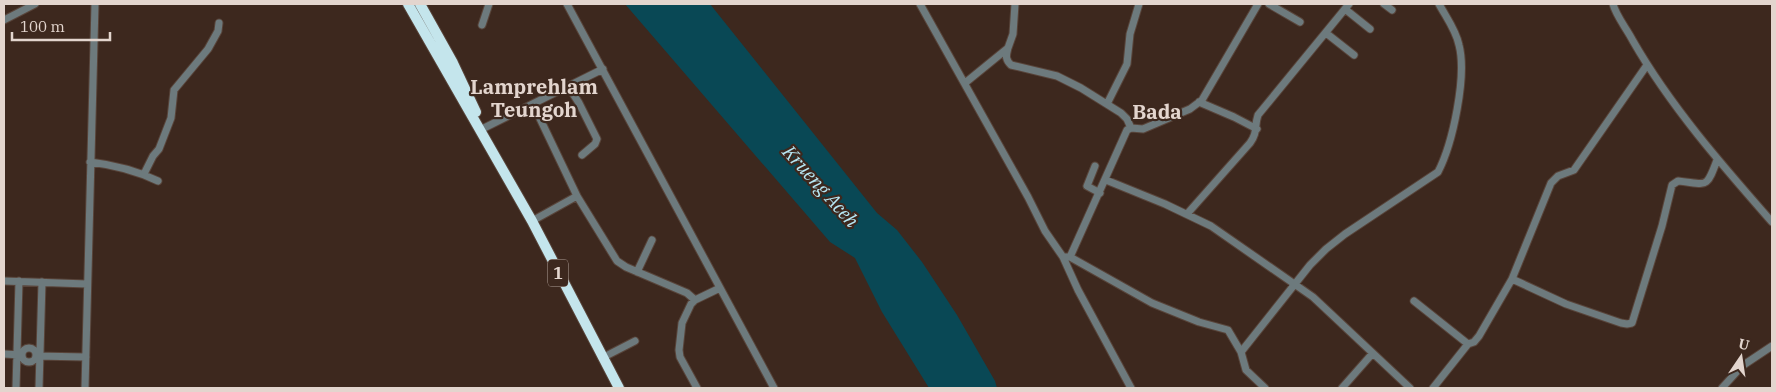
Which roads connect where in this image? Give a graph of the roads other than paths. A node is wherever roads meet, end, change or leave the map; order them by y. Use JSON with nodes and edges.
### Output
{"nodes":[{"id":1,"x":35,"y":4,"type":"edge"},
{"id":2,"x":95,"y":4,"type":"edge"},
{"id":3,"x":408,"y":4,"type":"edge"},
{"id":4,"x":420,"y":4,"type":"edge"},
{"id":5,"x":489,"y":4,"type":"edge"},
{"id":6,"x":568,"y":4,"type":"edge"},
{"id":7,"x":920,"y":4,"type":"edge"},
{"id":8,"x":1015,"y":4,"type":"edge"},
{"id":9,"x":1139,"y":4,"type":"edge"},
{"id":10,"x":1258,"y":4,"type":"edge"},
{"id":11,"x":1269,"y":4,"type":"edge"},
{"id":12,"x":1384,"y":4,"type":"edge"},
{"id":13,"x":1439,"y":4,"type":"edge"},
{"id":14,"x":1613,"y":4,"type":"edge"},
{"id":15,"x":1347,"y":6,"type":"edge"},
{"id":16,"x":1392,"y":10,"type":"dead end"},
{"id":17,"x":4,"y":20,"type":"edge"},
{"id":18,"x":1300,"y":22,"type":"dead end"},
{"id":19,"x":218,"y":23,"type":"dead end"},
{"id":20,"x":482,"y":25,"type":"dead end"},
{"id":21,"x":1370,"y":29,"type":"dead end"},
{"id":22,"x":1326,"y":33,"type":"junction"},
{"id":23,"x":1008,"y":48,"type":"junction"},
{"id":24,"x":1354,"y":55,"type":"dead end"},
{"id":25,"x":1647,"y":65,"type":"junction"},
{"id":26,"x":603,"y":68,"type":"junction"},
{"id":27,"x":965,"y":83,"type":"junction"},
{"id":28,"x":568,"y":86,"type":"junction"},
{"id":29,"x":1199,"y":102,"type":"junction"},
{"id":30,"x":533,"y":104,"type":"junction"},
{"id":31,"x":1107,"y":104,"type":"junction"},
{"id":32,"x":484,"y":128,"type":"junction"},
{"id":33,"x":1131,"y":128,"type":"junction"},
{"id":34,"x":1256,"y":129,"type":"junction"},
{"id":35,"x":582,"y":155,"type":"dead end"},
{"id":36,"x":496,"y":157,"type":"junction"},
{"id":37,"x":1717,"y":160,"type":"junction"},
{"id":38,"x":90,"y":162,"type":"junction"},
{"id":39,"x":1095,"y":166,"type":"dead end"},
{"id":40,"x":144,"y":174,"type":"junction"},
{"id":41,"x":1106,"y":180,"type":"junction"},
{"id":42,"x":158,"y":182,"type":"dead end"},
{"id":43,"x":1100,"y":193,"type":"junction"},
{"id":44,"x":577,"y":196,"type":"junction"},
{"id":45,"x":1187,"y":214,"type":"junction"},
{"id":46,"x":532,"y":221,"type":"junction"},
{"id":47,"x":1772,"y":222,"type":"edge"},
{"id":48,"x":652,"y":240,"type":"dead end"},
{"id":49,"x":1066,"y":257,"type":"junction"},
{"id":50,"x":637,"y":272,"type":"junction"},
{"id":51,"x":1512,"y":278,"type":"junction"},
{"id":52,"x":4,"y":281,"type":"edge"},
{"id":53,"x":19,"y":281,"type":"junction"},
{"id":54,"x":42,"y":282,"type":"junction"},
{"id":55,"x":87,"y":284,"type":"junction"},
{"id":56,"x":1295,"y":284,"type":"junction"},
{"id":57,"x":720,"y":288,"type":"junction"},
{"id":58,"x":695,"y":300,"type":"junction"},
{"id":59,"x":1414,"y":301,"type":"dead end"},
{"id":60,"x":635,"y":341,"type":"dead end"},
{"id":61,"x":1468,"y":344,"type":"junction"},
{"id":62,"x":1772,"y":346,"type":"edge"},
{"id":63,"x":1241,"y":352,"type":"junction"},
{"id":64,"x":4,"y":354,"type":"edge"},
{"id":65,"x":1372,"y":354,"type":"junction"},
{"id":66,"x":19,"y":355,"type":"junction"},
{"id":67,"x":38,"y":356,"type":"junction"},
{"id":68,"x":86,"y":357,"type":"junction"},
{"id":69,"x":602,"y":358,"type":"junction"},
{"id":70,"x":16,"y":388,"type":"edge"},
{"id":71,"x":38,"y":388,"type":"edge"},
{"id":72,"x":85,"y":388,"type":"edge"},
{"id":73,"x":619,"y":388,"type":"edge"},
{"id":74,"x":697,"y":388,"type":"edge"},
{"id":75,"x":774,"y":388,"type":"edge"},
{"id":76,"x":1131,"y":388,"type":"edge"},
{"id":77,"x":1265,"y":388,"type":"edge"},
{"id":78,"x":1342,"y":388,"type":"edge"},
{"id":79,"x":1410,"y":388,"type":"edge"},
{"id":80,"x":1433,"y":388,"type":"edge"},
{"id":81,"x":1722,"y":388,"type":"edge"}],
"edges":[{"from":1,"to":17,"type":"street"},
{"from":2,"to":38,"type":"street"},
{"from":3,"to":36,"type":"highway","number":"1"},
{"from":4,"to":32,"type":"highway","number":"1"},
{"from":5,"to":20,"type":"street"},
{"from":6,"to":26,"type":"street"},
{"from":7,"to":27,"type":"street"},
{"from":8,"to":23,"type":"street"},
{"from":9,"to":31,"type":"street"},
{"from":10,"to":29,"type":"street"},
{"from":11,"to":18,"type":"street"},
{"from":12,"to":16,"type":"street"},
{"from":13,"to":56,"type":"street"},
{"from":14,"to":25,"type":"street"},
{"from":15,"to":21,"type":"street"},
{"from":15,"to":22,"type":"street"},
{"from":19,"to":40,"type":"street"},
{"from":22,"to":24,"type":"street"},
{"from":22,"to":34,"type":"street"},
{"from":23,"to":27,"type":"street"},
{"from":23,"to":31,"type":"street"},
{"from":25,"to":37,"type":"street"},
{"from":25,"to":51,"type":"street"},
{"from":26,"to":28,"type":"street"},
{"from":26,"to":57,"type":"street"},
{"from":27,"to":49,"type":"street"},
{"from":28,"to":30,"type":"street"},
{"from":28,"to":35,"type":"street"},
{"from":29,"to":33,"type":"street"},
{"from":29,"to":34,"type":"street"},
{"from":30,"to":32,"type":"street"},
{"from":30,"to":44,"type":"street"},
{"from":31,"to":33,"type":"street"},
{"from":32,"to":36,"type":"highway","number":"1"},
{"from":33,"to":41,"type":"street"},
{"from":34,"to":45,"type":"street"},
{"from":36,"to":46,"type":"highway","number":"1"},
{"from":37,"to":47,"type":"street"},
{"from":37,"to":51,"type":"street"},
{"from":38,"to":40,"type":"street"},
{"from":38,"to":55,"type":"street"},
{"from":39,"to":43,"type":"street"},
{"from":40,"to":42,"type":"street"},
{"from":41,"to":43,"type":"street"},
{"from":41,"to":45,"type":"street"},
{"from":43,"to":49,"type":"street"},
{"from":44,"to":46,"type":"street"},
{"from":44,"to":50,"type":"street"},
{"from":45,"to":56,"type":"street"},
{"from":46,"to":69,"type":"highway","number":"1"},
{"from":48,"to":50,"type":"street"},
{"from":49,"to":63,"type":"street"},
{"from":49,"to":76,"type":"street"},
{"from":50,"to":58,"type":"street"},
{"from":51,"to":61,"type":"street"},
{"from":52,"to":53,"type":"street"},
{"from":53,"to":54,"type":"street"},
{"from":53,"to":66,"type":"street"},
{"from":54,"to":55,"type":"street"},
{"from":54,"to":67,"type":"street"},
{"from":55,"to":68,"type":"street"},
{"from":56,"to":63,"type":"street"},
{"from":56,"to":65,"type":"street"},
{"from":57,"to":58,"type":"street"},
{"from":57,"to":75,"type":"street"},
{"from":58,"to":74,"type":"street"},
{"from":59,"to":61,"type":"street"},
{"from":60,"to":69,"type":"street"},
{"from":61,"to":80,"type":"street"},
{"from":62,"to":81,"type":"street"},
{"from":63,"to":77,"type":"street"},
{"from":64,"to":66,"type":"street"},
{"from":65,"to":78,"type":"street"},
{"from":65,"to":79,"type":"street"},
{"from":66,"to":67,"type":"street"},
{"from":66,"to":70,"type":"street"},
{"from":67,"to":68,"type":"street"},
{"from":67,"to":71,"type":"street"},
{"from":68,"to":72,"type":"street"},
{"from":69,"to":73,"type":"highway","number":"1"}]}
